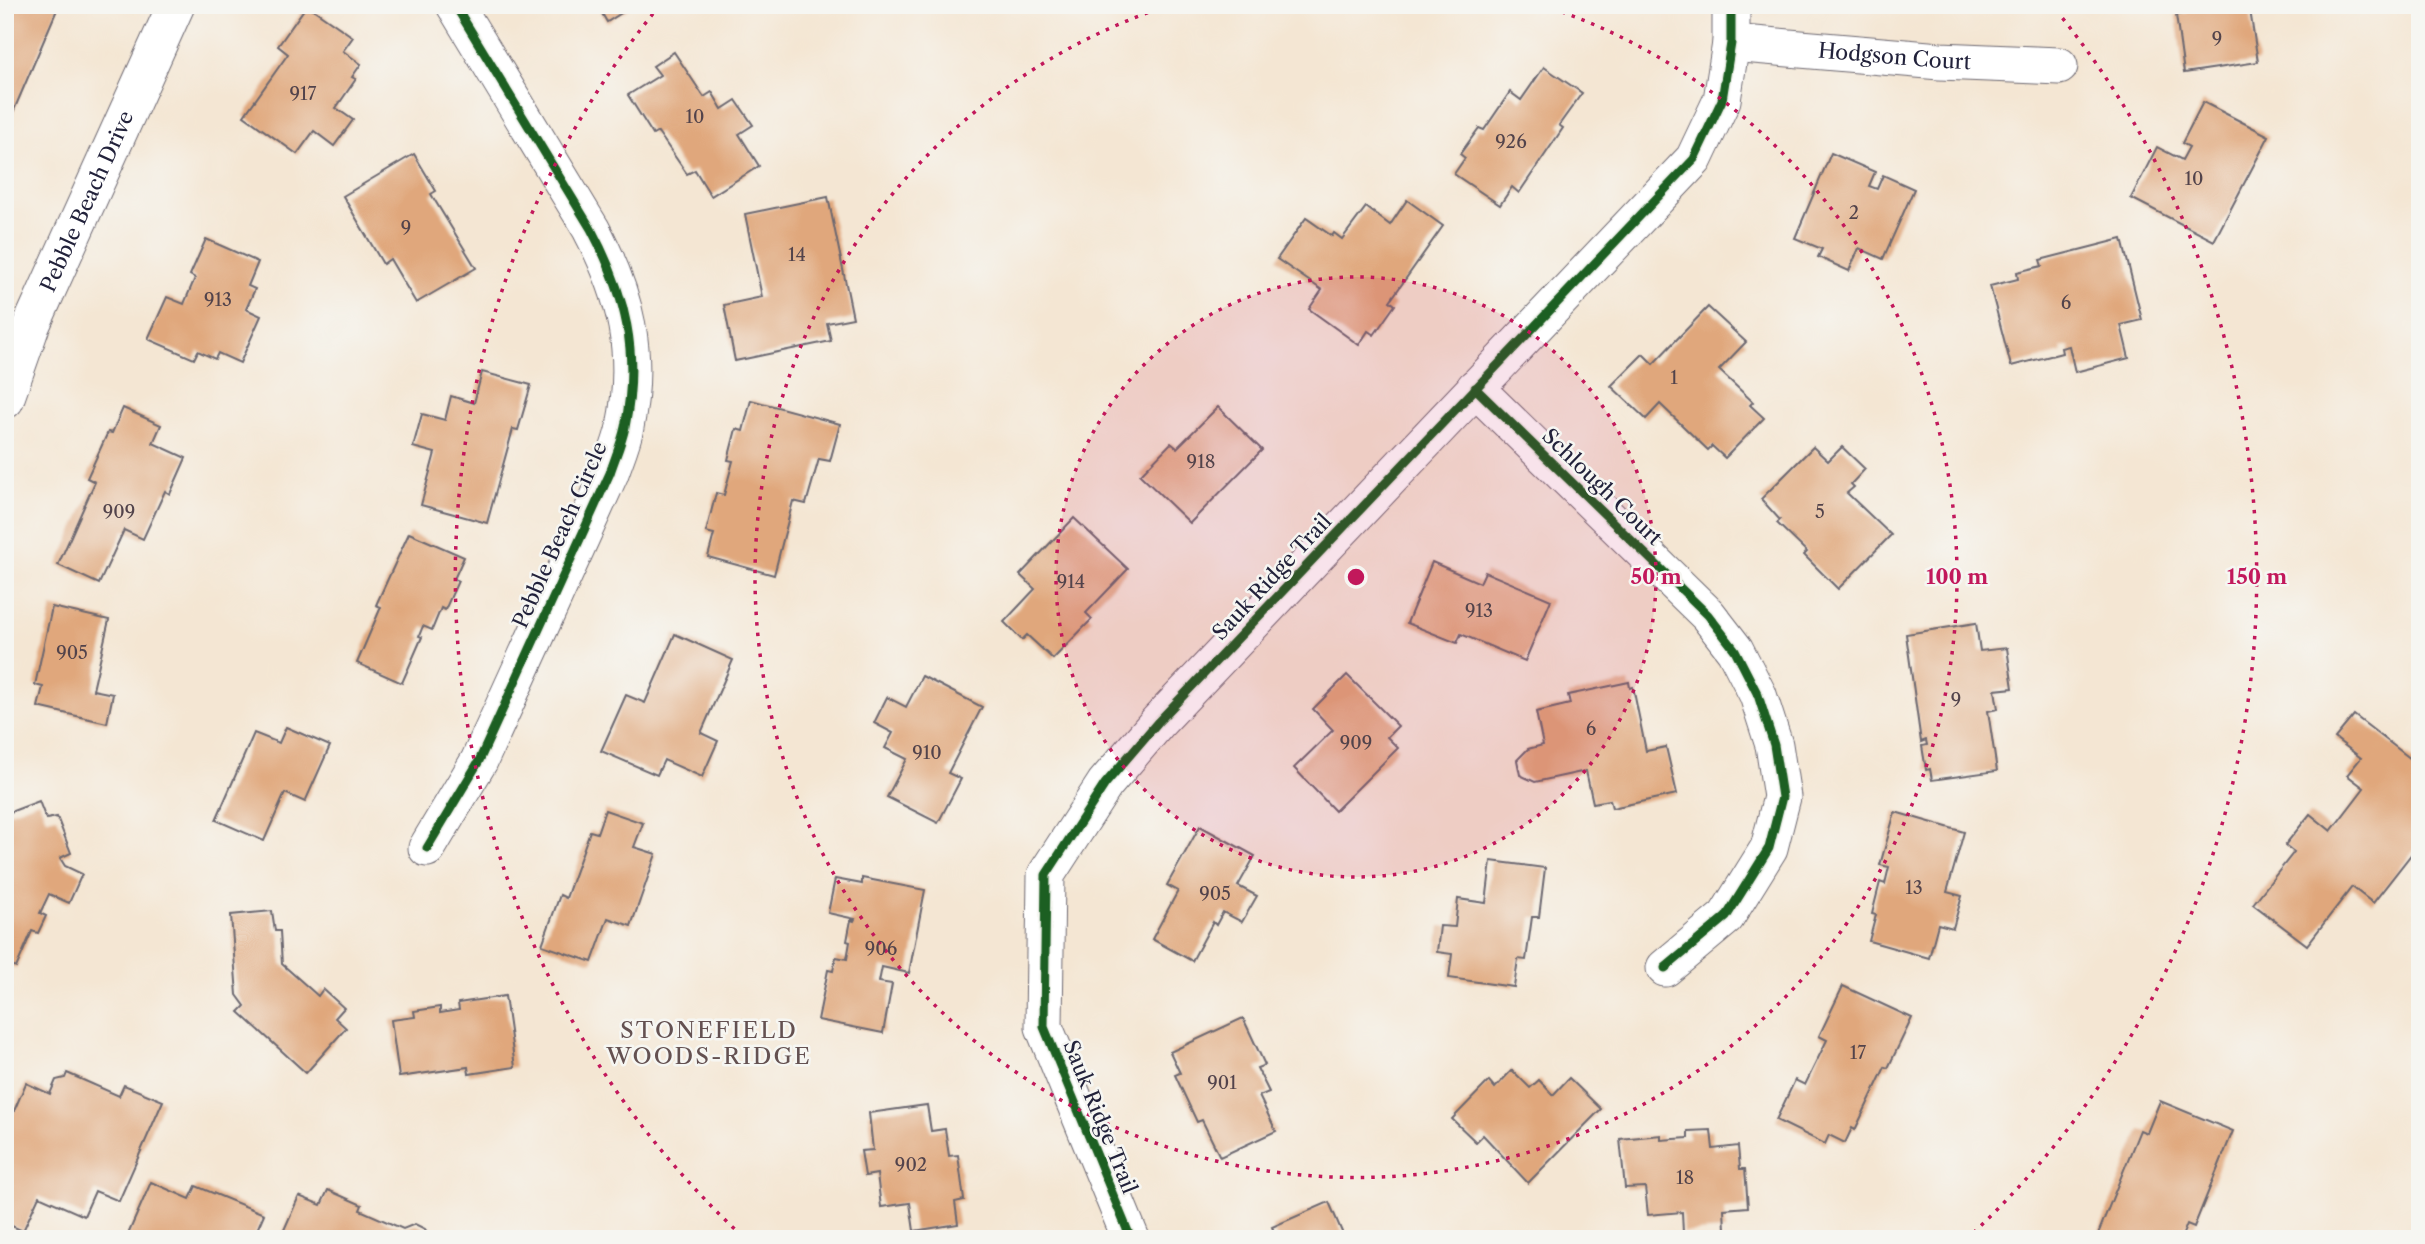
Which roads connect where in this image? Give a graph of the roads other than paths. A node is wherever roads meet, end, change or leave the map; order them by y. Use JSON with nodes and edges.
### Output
{"nodes":[{"id":1,"x":176,"y":5,"type":"edge"},
{"id":2,"x":454,"y":5,"type":"edge"},
{"id":3,"x":1731,"y":5,"type":"edge"},
{"id":4,"x":1731,"y":43,"type":"junction"},
{"id":5,"x":2059,"y":66,"type":"dead end"},
{"id":6,"x":1475,"y":388,"type":"junction"},
{"id":7,"x":5,"y":400,"type":"edge"},
{"id":8,"x":427,"y":848,"type":"dead end"},
{"id":9,"x":1665,"y":968,"type":"dead end"},
{"id":10,"x":1132,"y":1239,"type":"edge"}],
"edges":[{"from":1,"to":7,"type":"street","name":"Pebble Beach Drive"},
{"from":2,"to":8,"type":"street","name":"Pebble Beach Circle"},
{"from":3,"to":4,"type":"street","name":"Sauk Ridge Trail"},
{"from":4,"to":5,"type":"street","name":"Hodgson Court"},
{"from":4,"to":6,"type":"street","name":"Sauk Ridge Trail"},
{"from":6,"to":9,"type":"street","name":"Schlough Court"},
{"from":6,"to":10,"type":"street","name":"Sauk Ridge Trail"}]}
